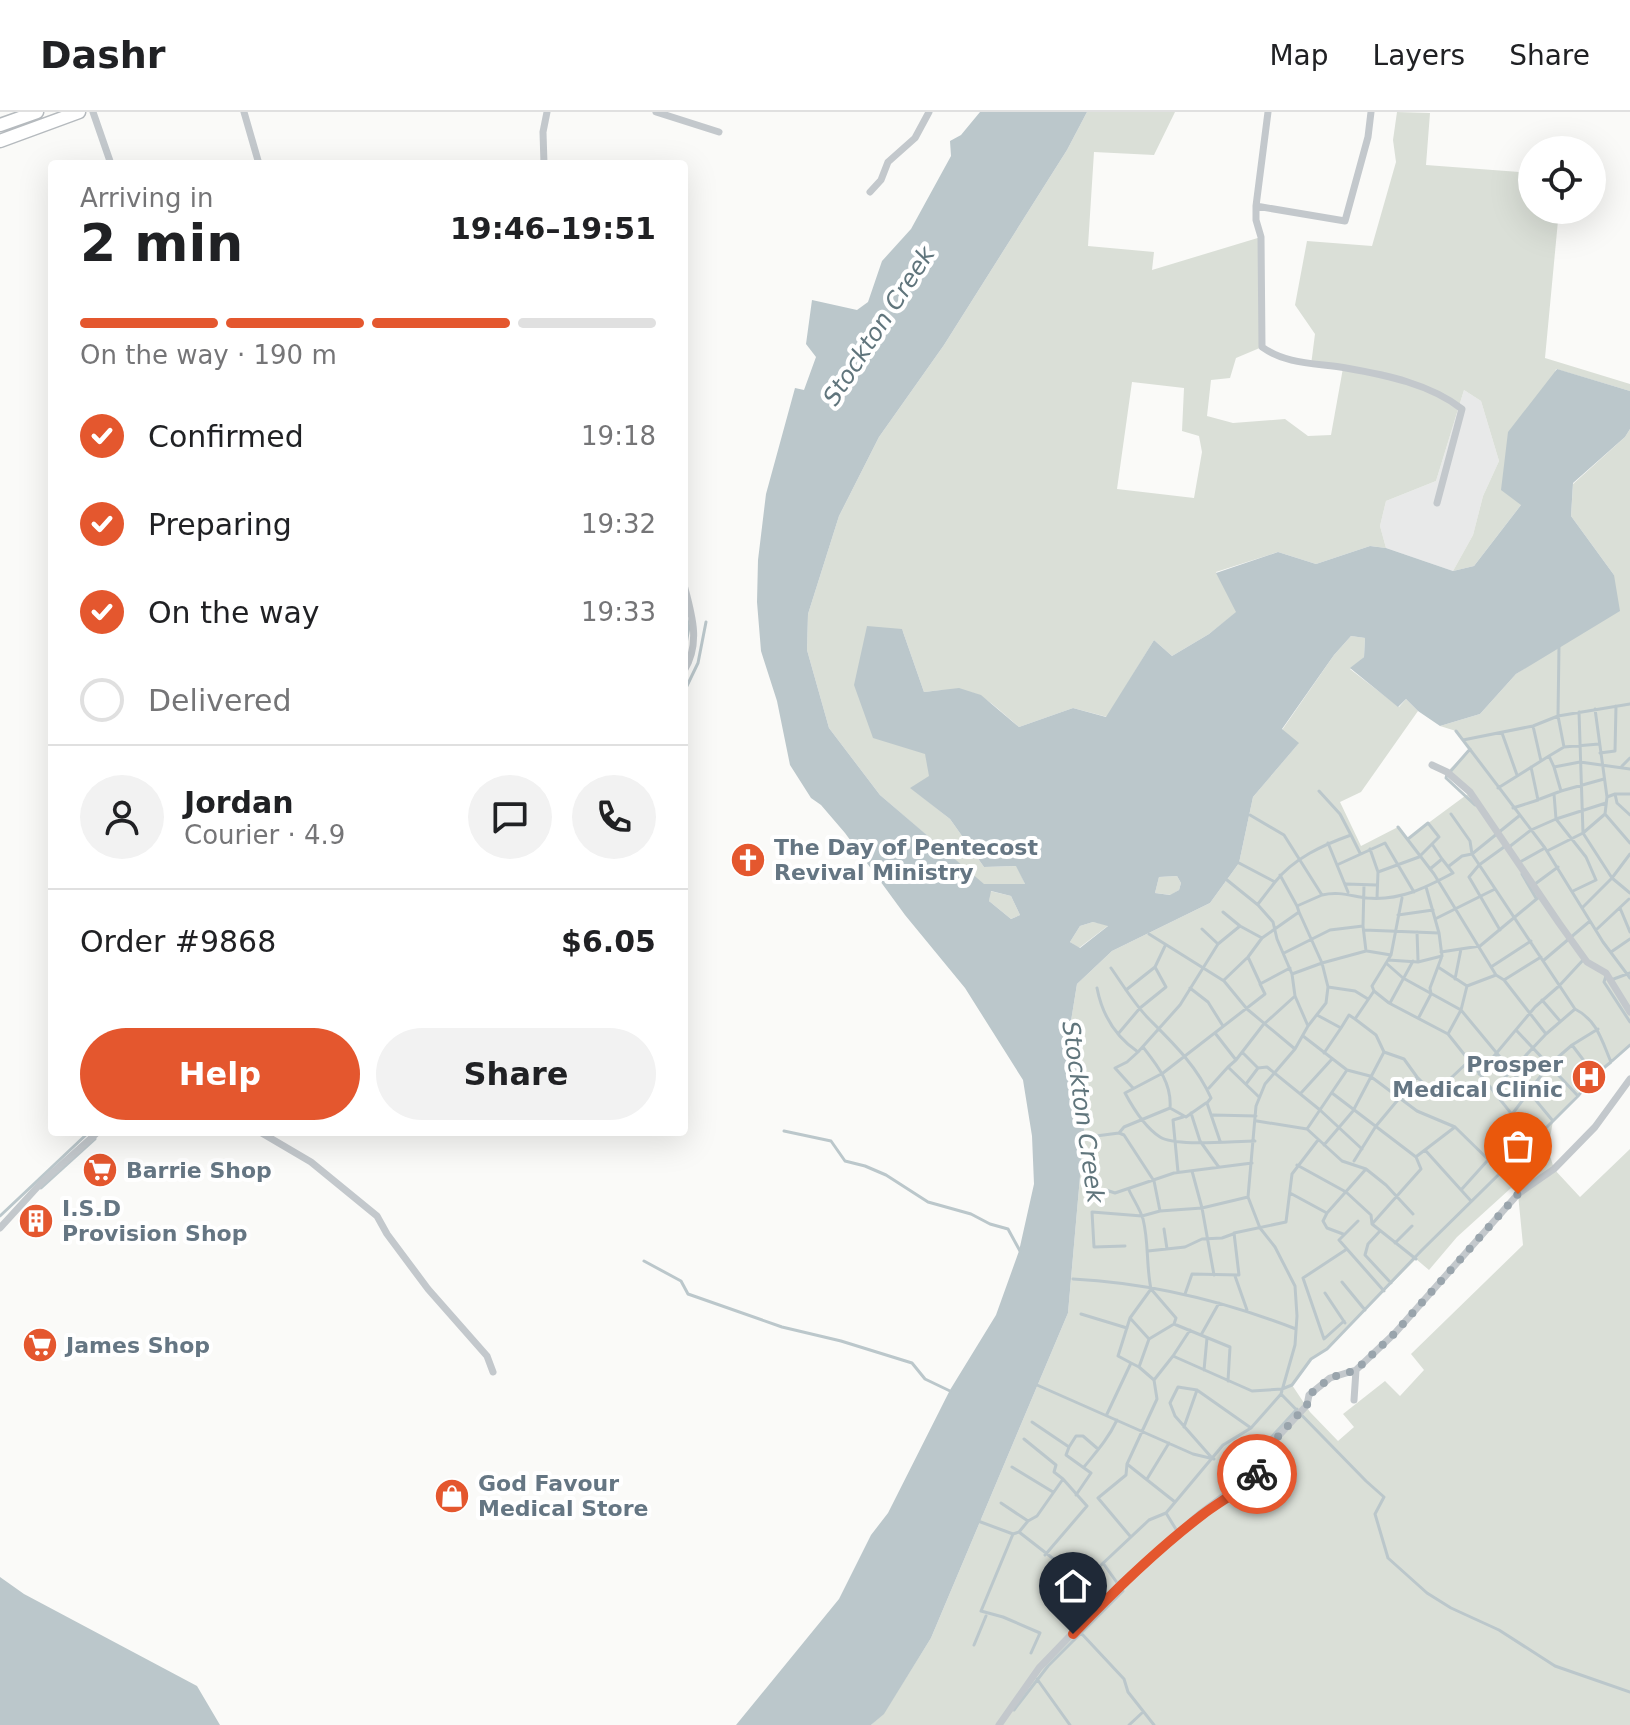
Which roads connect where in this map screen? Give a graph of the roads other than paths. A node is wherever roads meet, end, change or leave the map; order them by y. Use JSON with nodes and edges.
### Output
{"nodes":[{"id":1,"x":37,"y":112,"type":"edge"},
{"id":2,"x":79,"y":112,"type":"edge"},
{"id":3,"x":93,"y":112,"type":"edge"},
{"id":4,"x":244,"y":112,"type":"edge"},
{"id":5,"x":547,"y":112,"type":"edge"},
{"id":6,"x":656,"y":112,"type":"edge"},
{"id":7,"x":929,"y":112,"type":"edge"},
{"id":8,"x":1268,"y":112,"type":"edge"},
{"id":9,"x":1371,"y":112,"type":"edge"},
{"id":10,"x":0,"y":125,"type":"edge"},
{"id":11,"x":719,"y":132,"type":"dead end"},
{"id":12,"x":0,"y":141,"type":"edge"},
{"id":13,"x":110,"y":160,"type":"edge"},
{"id":14,"x":258,"y":160,"type":"edge"},
{"id":15,"x":544,"y":160,"type":"edge"},
{"id":16,"x":870,"y":192,"type":"dead end"},
{"id":17,"x":1256,"y":206,"type":"junction"},
{"id":18,"x":1437,"y":503,"type":"dead end"},
{"id":19,"x":688,"y":600,"type":"edge"},
{"id":20,"x":688,"y":665,"type":"edge"},
{"id":21,"x":1432,"y":765,"type":"dead end"},
{"id":22,"x":1630,"y":1012,"type":"edge"},
{"id":23,"x":1630,"y":1079,"type":"edge"},
{"id":24,"x":94,"y":1136,"type":"edge"},
{"id":25,"x":267,"y":1136,"type":"edge"},
{"id":26,"x":0,"y":1228,"type":"edge"},
{"id":27,"x":1356,"y":1370,"type":"junction"},
{"id":28,"x":493,"y":1372,"type":"dead end"},
{"id":29,"x":1354,"y":1400,"type":"dead end"},
{"id":30,"x":999,"y":1725,"type":"edge"}],
"edges":[{"from":1,"to":10,"type":"main road"},
{"from":2,"to":12,"type":"main road"},
{"from":3,"to":13,"type":"street"},
{"from":4,"to":14,"type":"street"},
{"from":5,"to":15,"type":"street"},
{"from":6,"to":11,"type":"street"},
{"from":7,"to":16,"type":"street"},
{"from":8,"to":17,"type":"street"},
{"from":9,"to":17,"type":"street"},
{"from":17,"to":18,"type":"street"},
{"from":19,"to":20,"type":"street"},
{"from":21,"to":22,"type":"street"},
{"from":23,"to":27,"type":"street"},
{"from":24,"to":26,"type":"street"},
{"from":25,"to":28,"type":"street"},
{"from":27,"to":29,"type":"street"},
{"from":27,"to":30,"type":"street"}]}
